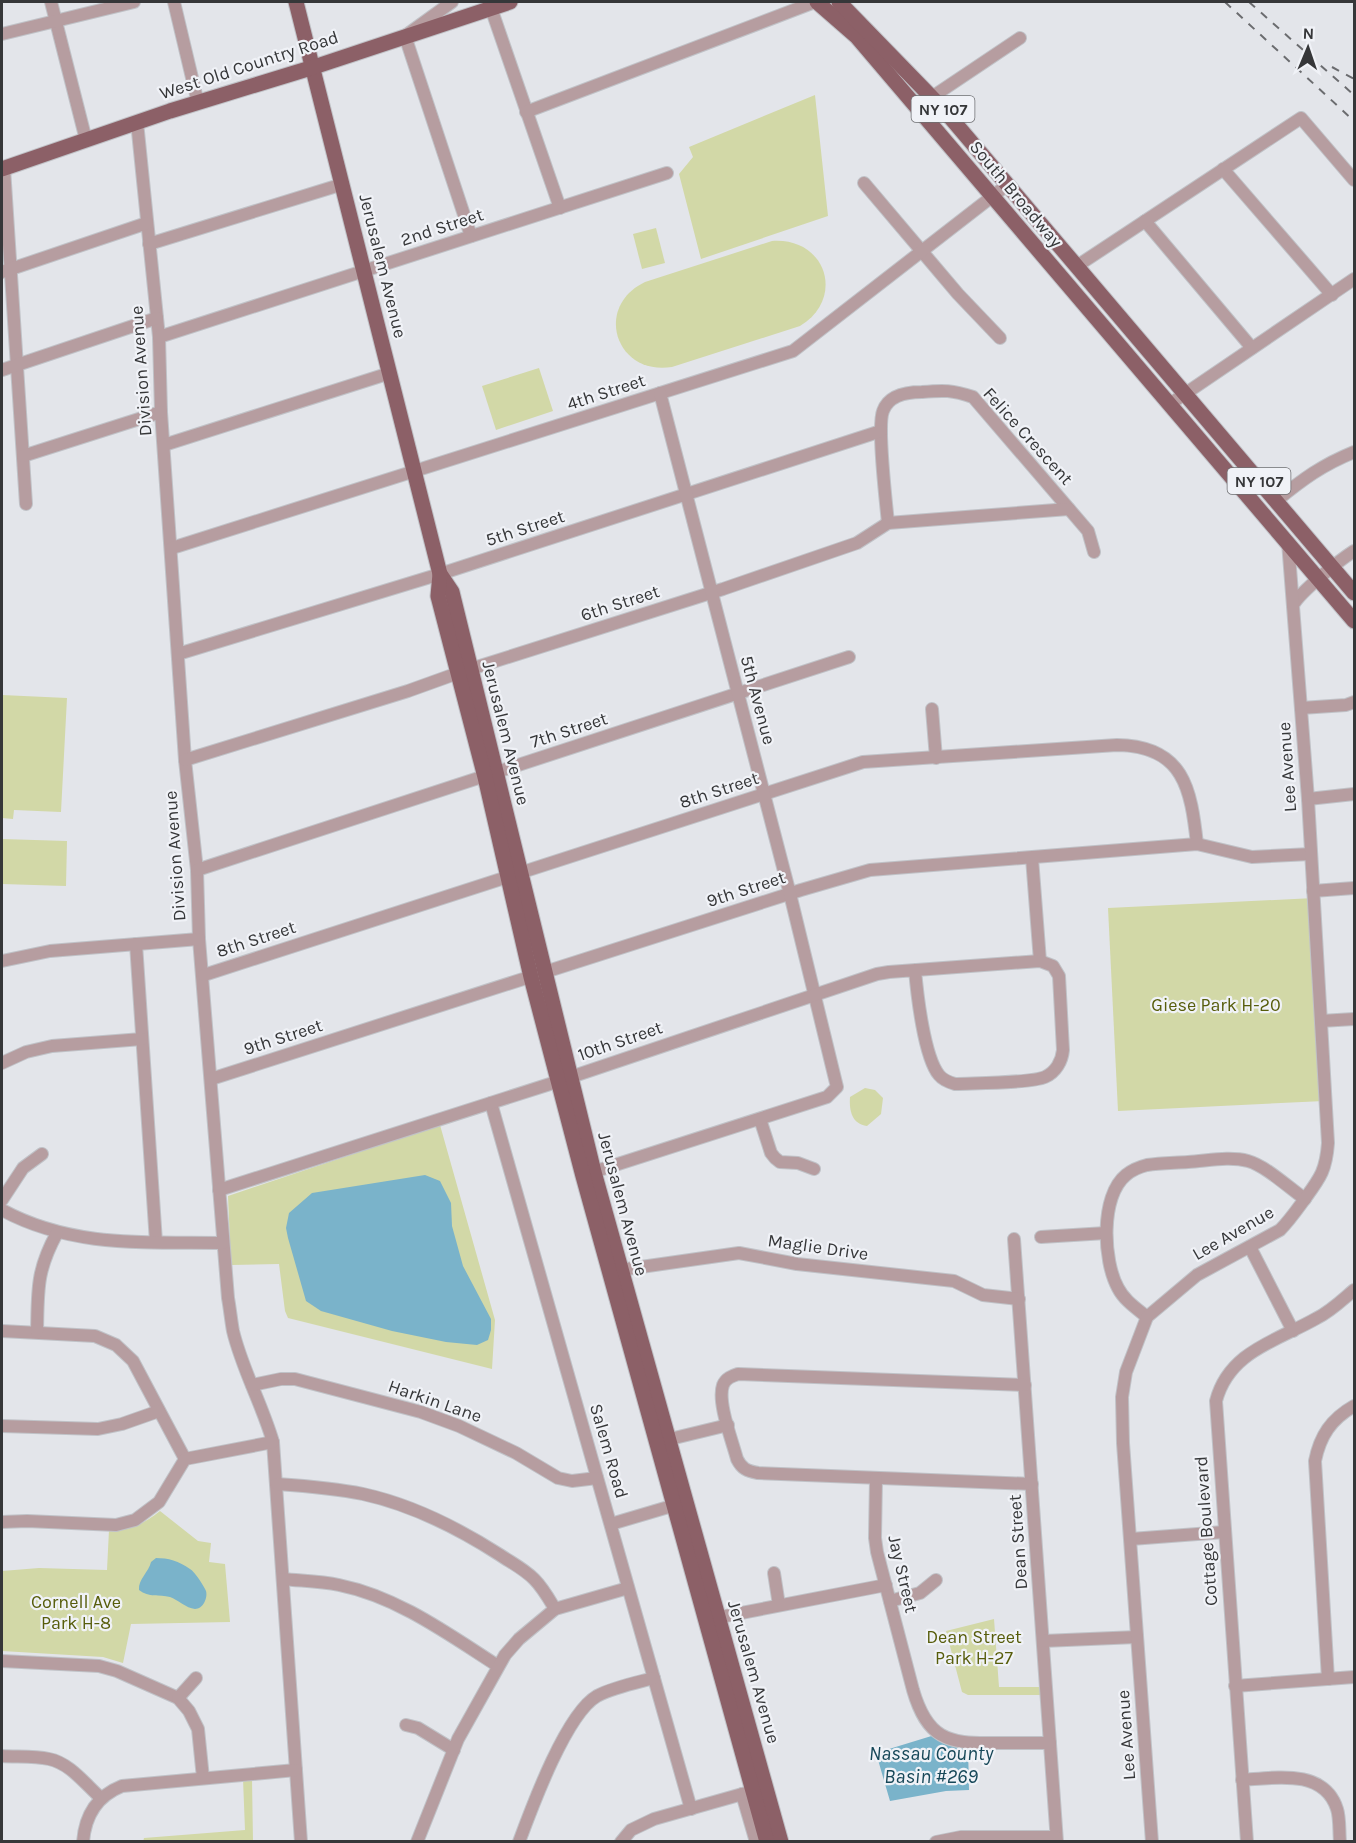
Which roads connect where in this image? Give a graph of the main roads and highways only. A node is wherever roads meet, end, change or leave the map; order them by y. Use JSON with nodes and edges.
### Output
{"nodes":[{"id":1,"x":296,"y":2,"type":"edge"},
{"id":2,"x":510,"y":2,"type":"edge"},
{"id":3,"x":816,"y":2,"type":"edge"},
{"id":4,"x":839,"y":2,"type":"edge"},
{"id":5,"x":481,"y":7,"type":"edge"},
{"id":6,"x":314,"y":67,"type":"junction"},
{"id":7,"x":3,"y":169,"type":"edge"},
{"id":8,"x":1354,"y":593,"type":"edge"},
{"id":9,"x":1354,"y":621,"type":"edge"},
{"id":10,"x":712,"y":1619,"type":"junction"},
{"id":11,"x":767,"y":1842,"type":"edge"},
{"id":12,"x":781,"y":1842,"type":"edge"}],
"edges":[{"from":1,"to":6,"type":"main road","name":"Jerusalem Avenue"},
{"from":2,"to":5,"type":"main road","name":"West Old Country Road"},
{"from":3,"to":9,"type":"main road","name":"South Broadway","number":"NY 107"},
{"from":4,"to":8,"type":"main road","name":"South Broadway","number":"NY 107"},
{"from":5,"to":6,"type":"main road","name":"West Old Country Road"},
{"from":6,"to":7,"type":"main road","name":"West Old Country Road"},
{"from":6,"to":10,"type":"main road","name":"Jerusalem Avenue"},
{"from":10,"to":11,"type":"main road","name":"Jerusalem Avenue"},
{"from":10,"to":12,"type":"main road","name":"Jerusalem Avenue"}]}
